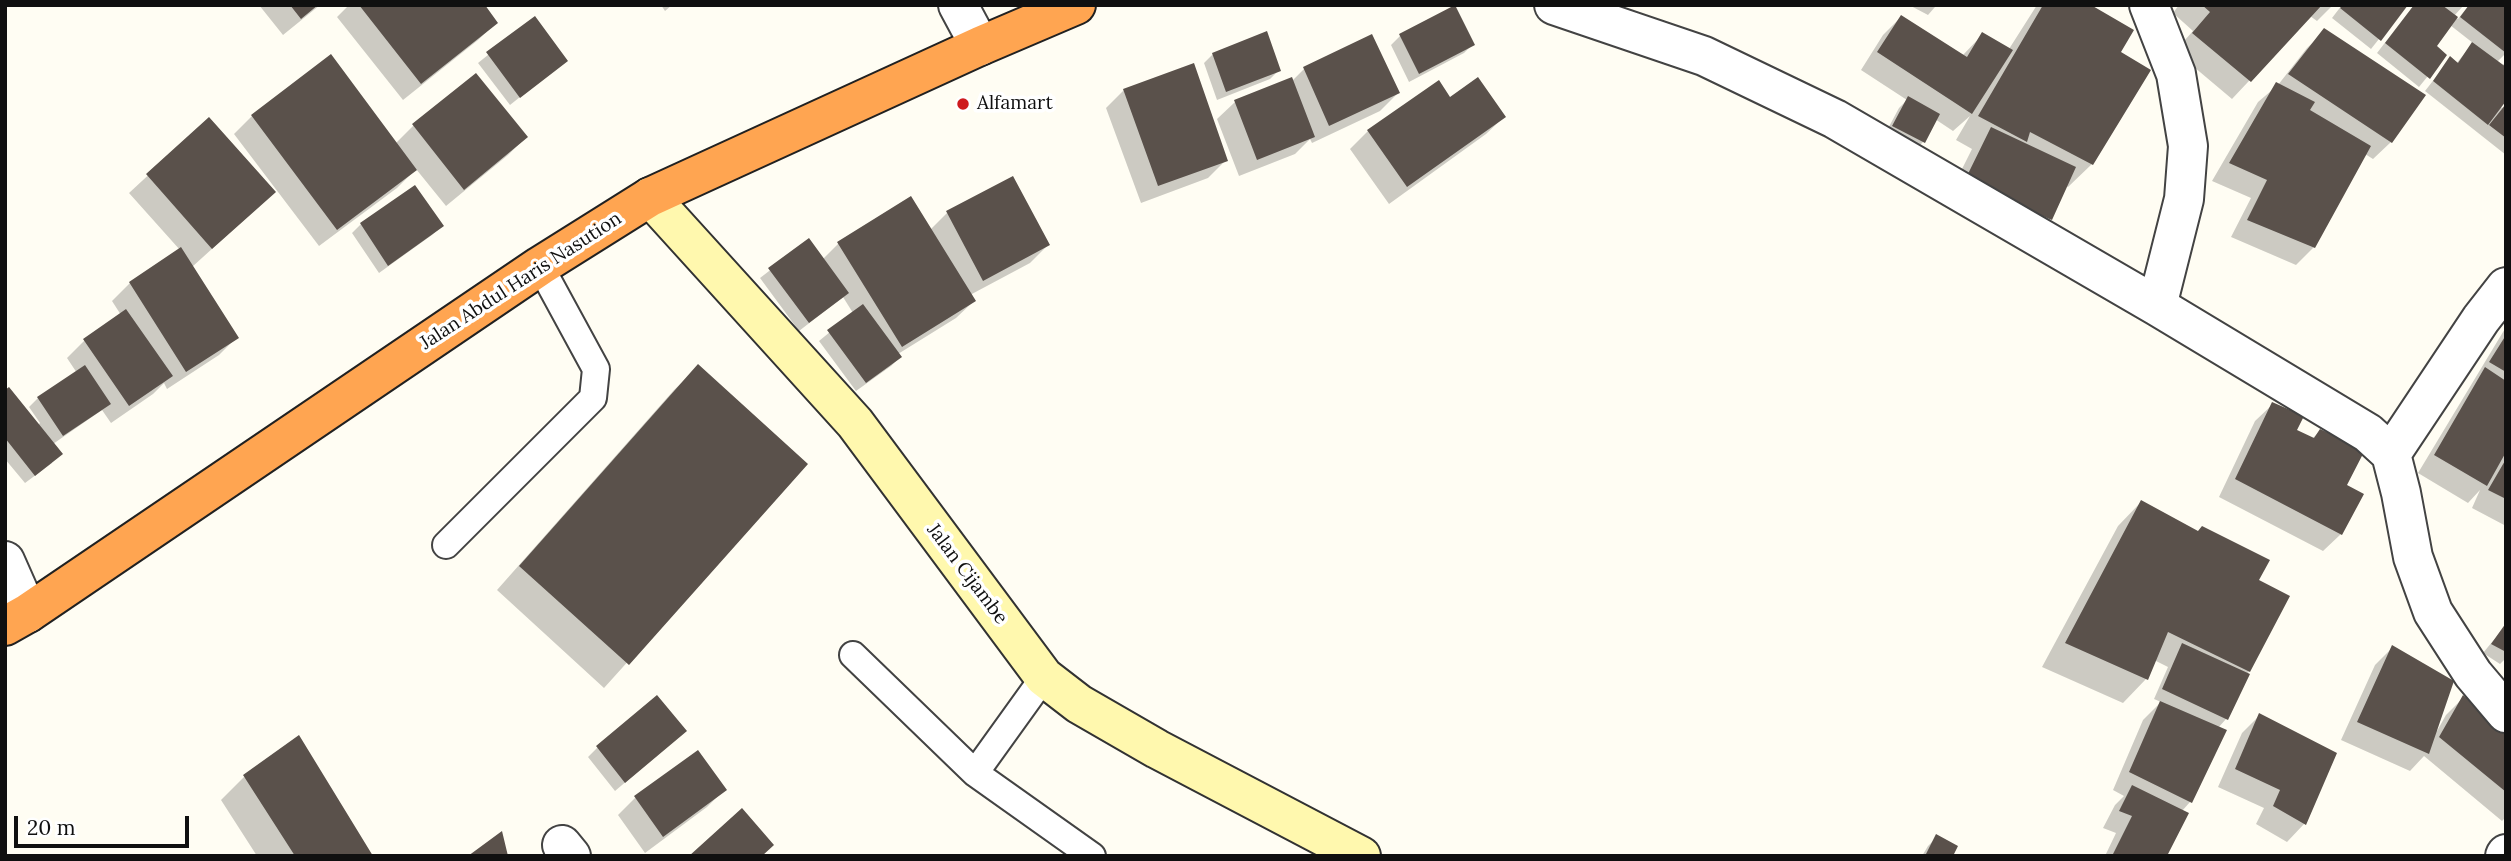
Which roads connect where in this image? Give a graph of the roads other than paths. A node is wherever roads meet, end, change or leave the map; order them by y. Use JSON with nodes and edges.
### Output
{"nodes":[{"id":1,"x":958,"y":5,"type":"edge"},
{"id":2,"x":1076,"y":5,"type":"edge"},
{"id":3,"x":1554,"y":5,"type":"edge"},
{"id":4,"x":2149,"y":5,"type":"edge"},
{"id":5,"x":980,"y":46,"type":"junction"},
{"id":6,"x":650,"y":197,"type":"junction"},
{"id":7,"x":540,"y":266,"type":"junction"},
{"id":8,"x":2506,"y":287,"type":"edge"},
{"id":9,"x":2157,"y":306,"type":"junction"},
{"id":10,"x":2391,"y":454,"type":"junction"},
{"id":11,"x":446,"y":545,"type":"dead end"},
{"id":12,"x":5,"y":561,"type":"edge"},
{"id":13,"x":17,"y":620,"type":"edge"},
{"id":14,"x":853,"y":655,"type":"dead end"},
{"id":15,"x":1044,"y":677,"type":"junction"},
{"id":16,"x":2506,"y":713,"type":"edge"},
{"id":17,"x":975,"y":773,"type":"junction"},
{"id":18,"x":1092,"y":856,"type":"edge"},
{"id":19,"x":1361,"y":856,"type":"edge"}],
"edges":[{"from":1,"to":5,"type":"street"},
{"from":2,"to":5,"type":"highway","name":"Jalan Abdul Haris Nasution"},
{"from":3,"to":9,"type":"street"},
{"from":4,"to":9,"type":"street"},
{"from":5,"to":6,"type":"highway","name":"Jalan Abdul Haris Nasution"},
{"from":6,"to":7,"type":"highway","name":"Jalan Abdul Haris Nasution"},
{"from":6,"to":15,"type":"street","name":"Jalan Cijambe"},
{"from":7,"to":11,"type":"lane"},
{"from":7,"to":13,"type":"highway","name":"Jalan Abdul Haris Nasution"},
{"from":8,"to":10,"type":"street"},
{"from":9,"to":10,"type":"street"},
{"from":10,"to":16,"type":"street"},
{"from":12,"to":13,"type":"street"},
{"from":14,"to":17,"type":"lane"},
{"from":15,"to":17,"type":"lane"},
{"from":15,"to":19,"type":"street","name":"Jalan Cijambe"},
{"from":17,"to":18,"type":"lane"}]}
